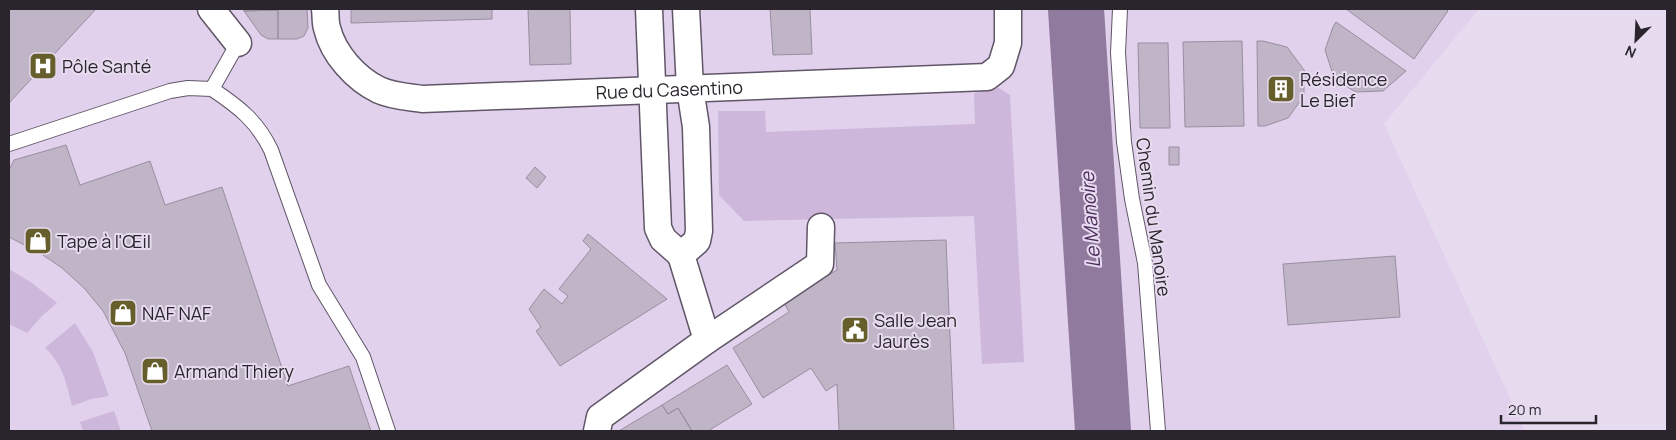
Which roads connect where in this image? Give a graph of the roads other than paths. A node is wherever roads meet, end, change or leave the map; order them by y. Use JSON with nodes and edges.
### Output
{"nodes":[{"id":1,"x":211,"y":9,"type":"edge"},
{"id":2,"x":325,"y":9,"type":"edge"},
{"id":3,"x":649,"y":9,"type":"edge"},
{"id":4,"x":686,"y":9,"type":"edge"},
{"id":5,"x":1008,"y":9,"type":"edge"},
{"id":6,"x":1120,"y":9,"type":"edge"},
{"id":7,"x":238,"y":43,"type":"joint"},
{"id":8,"x":690,"y":88,"type":"junction"},
{"id":9,"x":212,"y":89,"type":"junction"},
{"id":10,"x":652,"y":90,"type":"junction"},
{"id":11,"x":9,"y":144,"type":"edge"},
{"id":12,"x":820,"y":227,"type":"dead end"},
{"id":13,"x":681,"y":255,"type":"junction"},
{"id":14,"x":707,"y":340,"type":"junction"},
{"id":15,"x":388,"y":431,"type":"edge"},
{"id":16,"x":597,"y":431,"type":"edge"},
{"id":17,"x":1158,"y":431,"type":"edge"}],
"edges":[{"from":1,"to":7,"type":"street"},
{"from":2,"to":10,"type":"street","name":"Rue du Casentino"},
{"from":3,"to":10,"type":"street"},
{"from":4,"to":8,"type":"street"},
{"from":5,"to":8,"type":"street","name":"Rue du Casentino"},
{"from":6,"to":17,"type":"lane","name":"Chemin du Manoire"},
{"from":7,"to":9,"type":"lane"},
{"from":8,"to":10,"type":"street","name":"Rue du Casentino"},
{"from":8,"to":13,"type":"street"},
{"from":9,"to":11,"type":"lane"},
{"from":9,"to":15,"type":"lane"},
{"from":10,"to":13,"type":"street"},
{"from":12,"to":14,"type":"street"},
{"from":13,"to":14,"type":"street"},
{"from":14,"to":16,"type":"street"}]}
